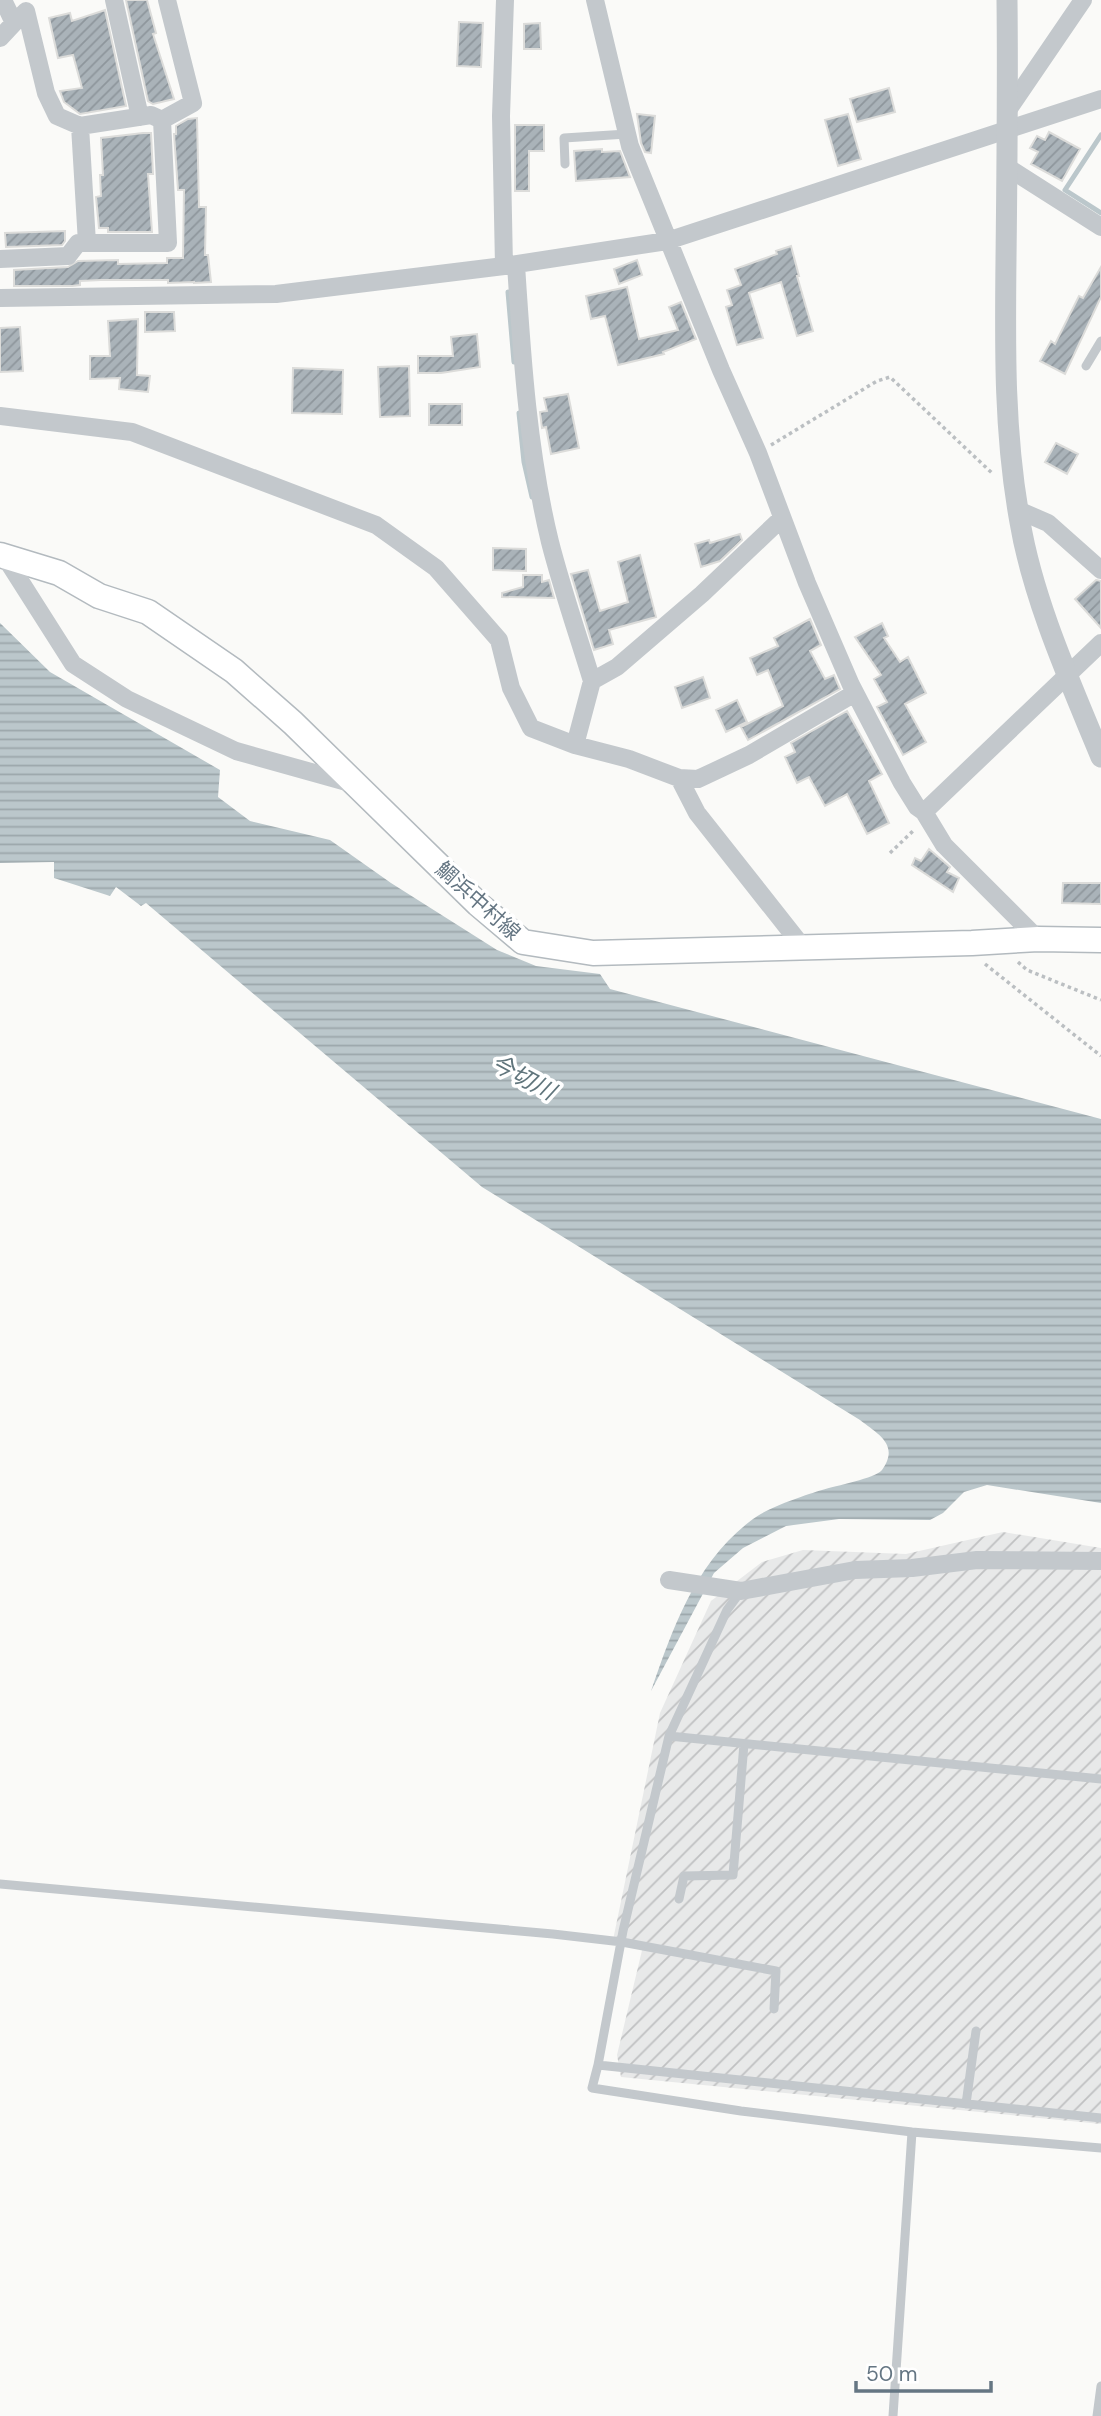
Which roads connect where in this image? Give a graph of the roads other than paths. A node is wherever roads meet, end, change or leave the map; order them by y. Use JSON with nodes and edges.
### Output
{"nodes":[{"id":1,"x":3,"y":0,"type":"edge"},
{"id":2,"x":114,"y":0,"type":"edge"},
{"id":3,"x":167,"y":0,"type":"edge"},
{"id":4,"x":505,"y":0,"type":"edge"},
{"id":5,"x":595,"y":0,"type":"edge"},
{"id":6,"x":1007,"y":0,"type":"edge"},
{"id":7,"x":1083,"y":0,"type":"edge"},
{"id":8,"x":26,"y":11,"type":"edge"},
{"id":9,"x":0,"y":38,"type":"edge"},
{"id":10,"x":1101,"y":99,"type":"edge"},
{"id":11,"x":140,"y":117,"type":"junction"},
{"id":12,"x":1008,"y":119,"type":"junction"},
{"id":13,"x":162,"y":120,"type":"junction"},
{"id":14,"x":80,"y":126,"type":"junction"},
{"id":15,"x":627,"y":134,"type":"junction"},
{"id":16,"x":565,"y":164,"type":"dead end"},
{"id":17,"x":1007,"y":167,"type":"junction"},
{"id":18,"x":1101,"y":227,"type":"edge"},
{"id":19,"x":667,"y":241,"type":"junction"},
{"id":20,"x":87,"y":243,"type":"junction"},
{"id":21,"x":0,"y":259,"type":"edge"},
{"id":22,"x":510,"y":265,"type":"junction"},
{"id":23,"x":0,"y":298,"type":"edge"},
{"id":24,"x":1099,"y":348,"type":"edge"},
{"id":25,"x":1086,"y":366,"type":"dead end"},
{"id":26,"x":0,"y":416,"type":"edge"},
{"id":27,"x":1016,"y":502,"type":"junction"},
{"id":28,"x":782,"y":518,"type":"junction"},
{"id":29,"x":3,"y":556,"type":"edge"},
{"id":30,"x":1101,"y":570,"type":"edge"},
{"id":31,"x":1101,"y":643,"type":"edge"},
{"id":32,"x":1068,"y":676,"type":"junction"},
{"id":33,"x":592,"y":681,"type":"junction"},
{"id":34,"x":856,"y":693,"type":"junction"},
{"id":35,"x":575,"y":745,"type":"junction"},
{"id":36,"x":1101,"y":757,"type":"edge"},
{"id":37,"x":679,"y":778,"type":"junction"},
{"id":38,"x":354,"y":784,"type":"junction"},
{"id":39,"x":925,"y":814,"type":"junction"},
{"id":40,"x":1038,"y":939,"type":"junction"},
{"id":41,"x":1101,"y":940,"type":"edge"},
{"id":42,"x":802,"y":946,"type":"junction"},
{"id":43,"x":1101,"y":1561,"type":"edge"},
{"id":44,"x":669,"y":1580,"type":"dead end"},
{"id":45,"x":741,"y":1591,"type":"junction"},
{"id":46,"x":669,"y":1736,"type":"junction"},
{"id":47,"x":744,"y":1744,"type":"junction"},
{"id":48,"x":1101,"y":1779,"type":"edge"},
{"id":49,"x":0,"y":1884,"type":"edge"},
{"id":50,"x":679,"y":1899,"type":"dead end"},
{"id":51,"x":622,"y":1942,"type":"junction"},
{"id":52,"x":774,"y":2008,"type":"dead end"},
{"id":53,"x":976,"y":2031,"type":"dead end"},
{"id":54,"x":598,"y":2065,"type":"junction"},
{"id":55,"x":967,"y":2104,"type":"junction"},
{"id":56,"x":1101,"y":2118,"type":"edge"},
{"id":57,"x":912,"y":2132,"type":"junction"},
{"id":58,"x":1101,"y":2148,"type":"edge"},
{"id":59,"x":1101,"y":2386,"type":"edge"},
{"id":60,"x":893,"y":2416,"type":"edge"},
{"id":61,"x":1097,"y":2416,"type":"edge"}],
"edges":[{"from":1,"to":8,"type":"street"},
{"from":2,"to":11,"type":"street"},
{"from":3,"to":13,"type":"street"},
{"from":4,"to":22,"type":"street"},
{"from":5,"to":15,"type":"street"},
{"from":6,"to":12,"type":"street"},
{"from":7,"to":12,"type":"street"},
{"from":8,"to":9,"type":"street"},
{"from":8,"to":14,"type":"street"},
{"from":10,"to":12,"type":"street"},
{"from":11,"to":13,"type":"street"},
{"from":11,"to":14,"type":"street"},
{"from":12,"to":17,"type":"street"},
{"from":12,"to":19,"type":"street"},
{"from":13,"to":20,"type":"street"},
{"from":14,"to":20,"type":"street"},
{"from":15,"to":16,"type":"lane"},
{"from":15,"to":19,"type":"street"},
{"from":17,"to":18,"type":"street"},
{"from":17,"to":27,"type":"street"},
{"from":19,"to":22,"type":"street"},
{"from":19,"to":28,"type":"street"},
{"from":20,"to":21,"type":"street"},
{"from":22,"to":23,"type":"street"},
{"from":22,"to":33,"type":"street"},
{"from":24,"to":25,"type":"lane"},
{"from":26,"to":35,"type":"street"},
{"from":27,"to":30,"type":"street"},
{"from":27,"to":32,"type":"street"},
{"from":28,"to":33,"type":"street"},
{"from":28,"to":34,"type":"street"},
{"from":29,"to":38,"type":"main road","name":"鯛浜中村線"},
{"from":29,"to":38,"type":"street"},
{"from":31,"to":32,"type":"street"},
{"from":32,"to":36,"type":"street"},
{"from":32,"to":39,"type":"street"},
{"from":33,"to":35,"type":"street"},
{"from":34,"to":37,"type":"street"},
{"from":34,"to":39,"type":"street"},
{"from":35,"to":37,"type":"street"},
{"from":37,"to":42,"type":"street"},
{"from":38,"to":42,"type":"main road","name":"鯛浜中村線"},
{"from":39,"to":40,"type":"street"},
{"from":40,"to":41,"type":"main road","name":"鯛浜中村線"},
{"from":40,"to":42,"type":"main road","name":"鯛浜中村線"},
{"from":43,"to":45,"type":"street"},
{"from":44,"to":45,"type":"street"},
{"from":45,"to":46,"type":"lane"},
{"from":46,"to":47,"type":"lane"},
{"from":46,"to":51,"type":"lane"},
{"from":47,"to":48,"type":"lane"},
{"from":47,"to":50,"type":"lane"},
{"from":49,"to":51,"type":"lane"},
{"from":51,"to":52,"type":"lane"},
{"from":51,"to":54,"type":"lane"},
{"from":53,"to":55,"type":"lane"},
{"from":54,"to":55,"type":"lane"},
{"from":54,"to":57,"type":"lane"},
{"from":55,"to":56,"type":"lane"},
{"from":57,"to":58,"type":"lane"},
{"from":57,"to":60,"type":"lane"},
{"from":59,"to":61,"type":"lane"}]}
